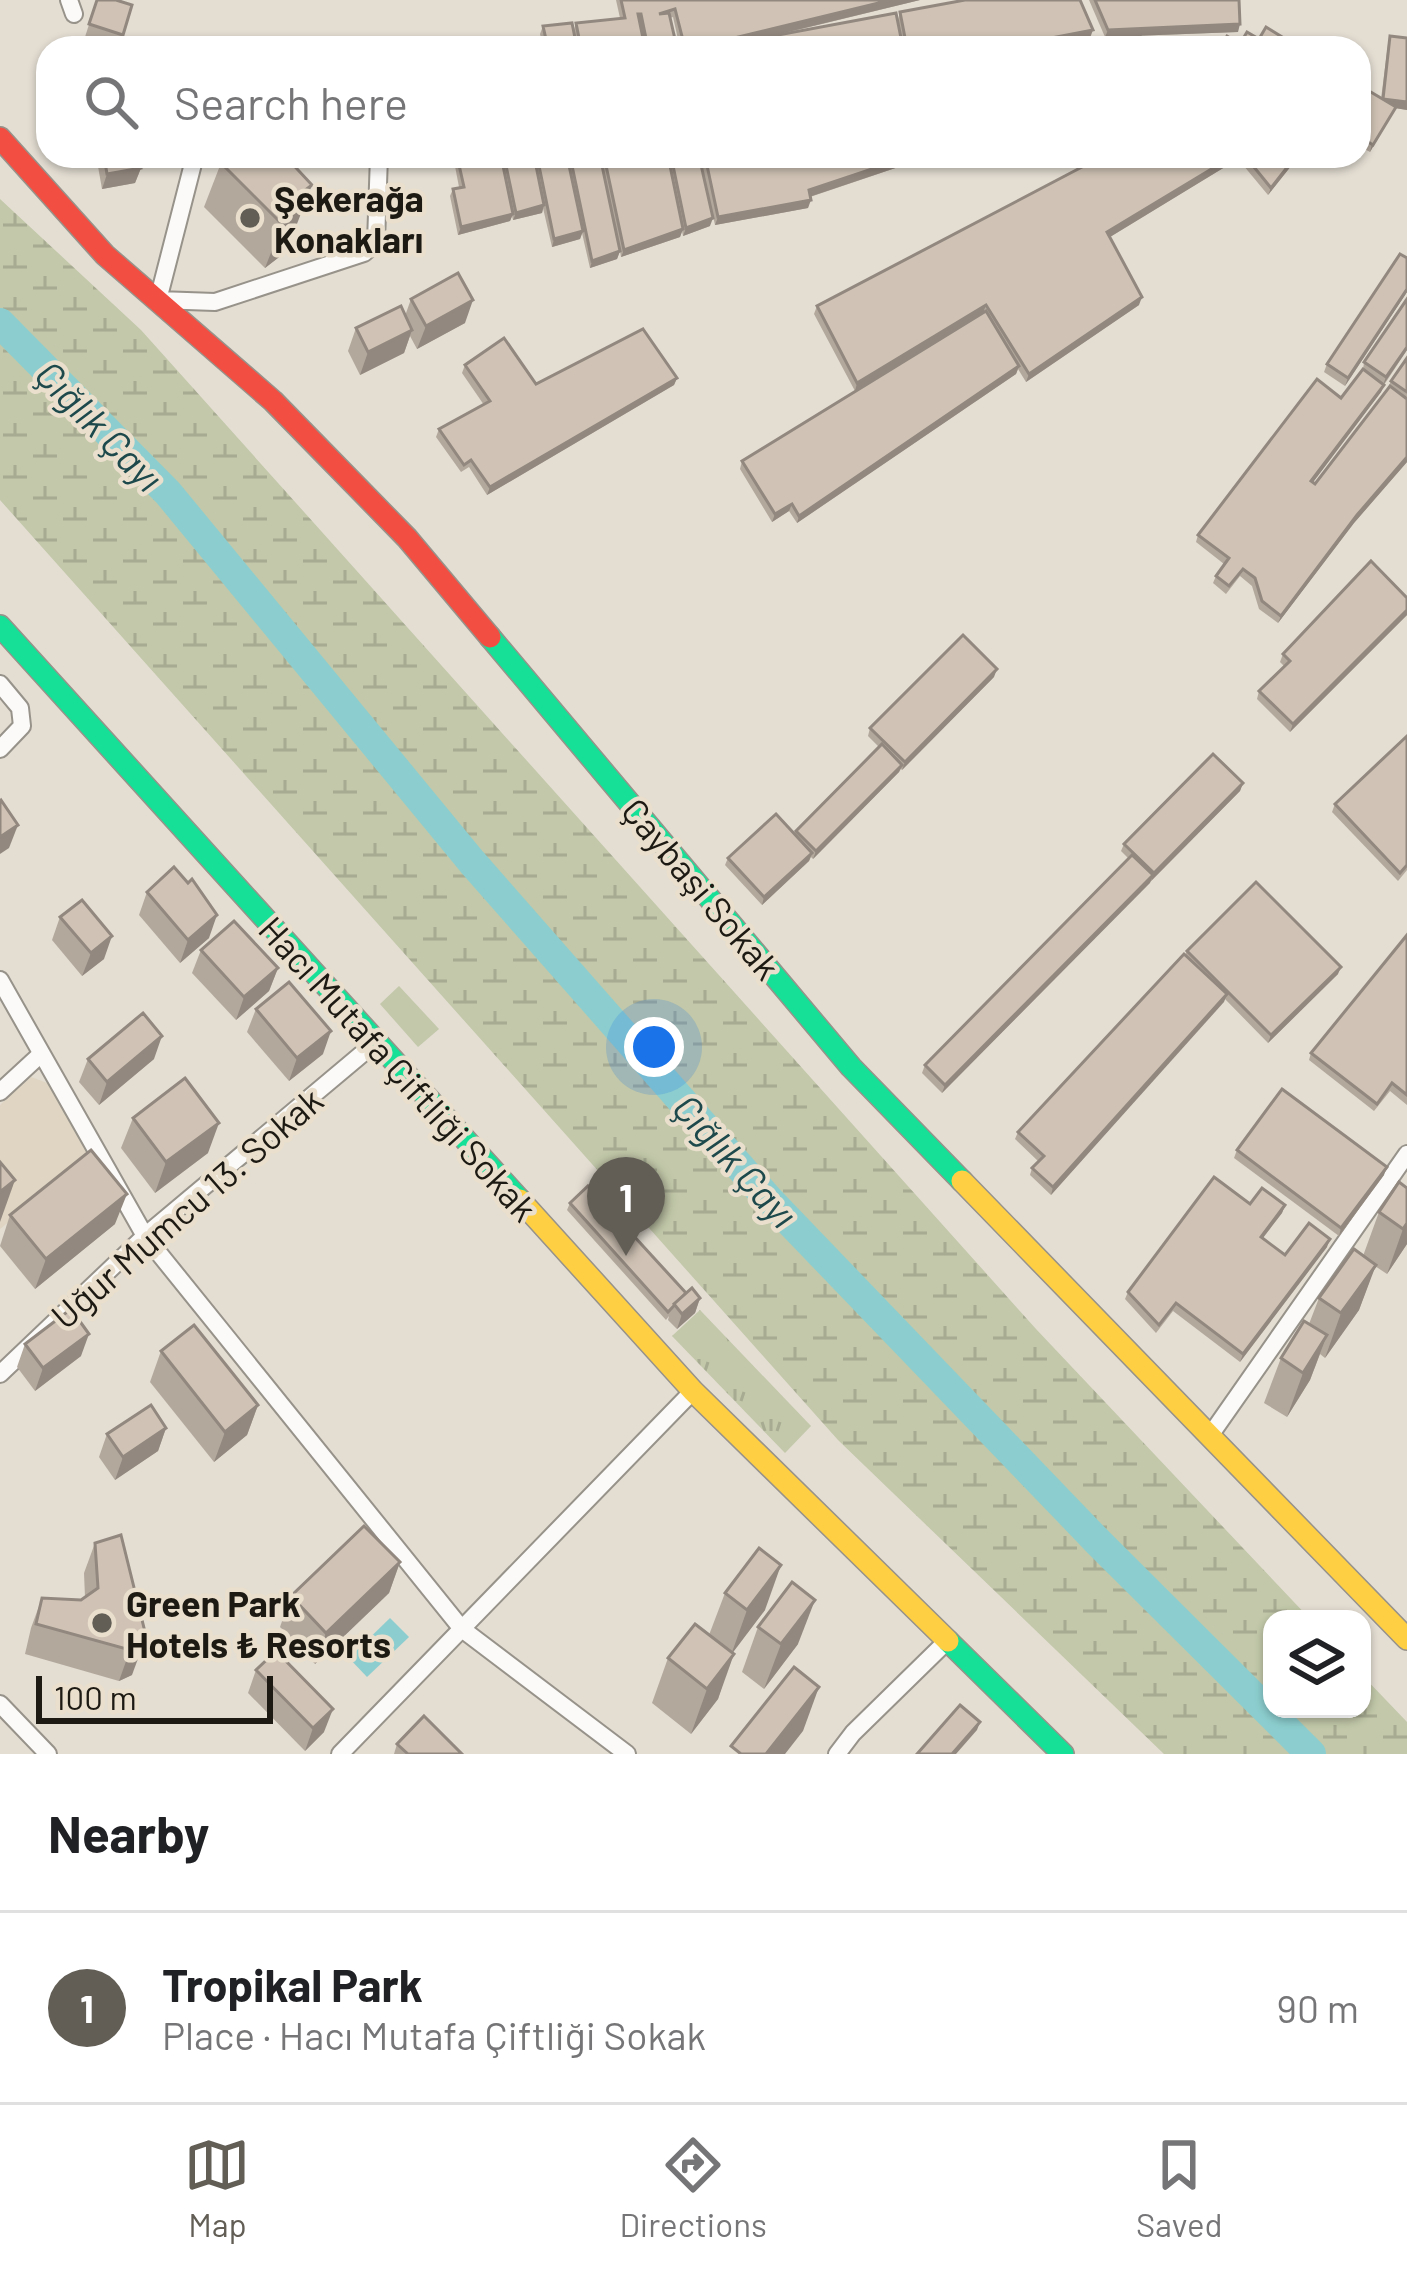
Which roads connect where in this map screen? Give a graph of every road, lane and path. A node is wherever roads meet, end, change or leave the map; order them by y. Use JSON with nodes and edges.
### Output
{"nodes":[{"id":1,"x":0,"y":138,"type":"edge"},
{"id":2,"x":192,"y":168,"type":"edge"},
{"id":3,"x":379,"y":168,"type":"edge"},
{"id":4,"x":158,"y":300,"type":"junction"},
{"id":5,"x":0,"y":626,"type":"edge"},
{"id":6,"x":0,"y":684,"type":"edge"},
{"id":7,"x":0,"y":749,"type":"edge"},
{"id":8,"x":0,"y":980,"type":"edge"},
{"id":9,"x":376,"y":1043,"type":"junction"},
{"id":10,"x":41,"y":1054,"type":"junction"},
{"id":11,"x":0,"y":1092,"type":"edge"},
{"id":12,"x":1407,"y":1154,"type":"edge"},
{"id":13,"x":145,"y":1236,"type":"junction"},
{"id":14,"x":0,"y":1374,"type":"edge"},
{"id":15,"x":694,"y":1391,"type":"junction"},
{"id":16,"x":1209,"y":1437,"type":"junction"},
{"id":17,"x":462,"y":1629,"type":"junction"},
{"id":18,"x":1407,"y":1639,"type":"edge"},
{"id":19,"x":946,"y":1642,"type":"junction"},
{"id":20,"x":0,"y":1704,"type":"edge"},
{"id":21,"x":48,"y":1754,"type":"edge"},
{"id":22,"x":340,"y":1754,"type":"edge"},
{"id":23,"x":627,"y":1754,"type":"edge"},
{"id":24,"x":837,"y":1754,"type":"edge"},
{"id":25,"x":1064,"y":1754,"type":"edge"}],
"edges":[{"from":1,"to":4,"type":"street","name":"Çaybaşi Sokak"},
{"from":2,"to":4,"type":"street"},
{"from":3,"to":4,"type":"street"},
{"from":4,"to":16,"type":"street","name":"Çaybaşi Sokak"},
{"from":5,"to":9,"type":"street","name":"Hacı Mutafa Çiftliği Sokak"},
{"from":6,"to":7,"type":"street"},
{"from":8,"to":10,"type":"street"},
{"from":9,"to":13,"type":"street","name":"Uğur Mumcu 13. Sokak"},
{"from":9,"to":15,"type":"street","name":"Hacı Mutafa Çiftliği Sokak"},
{"from":10,"to":11,"type":"street"},
{"from":10,"to":13,"type":"street"},
{"from":12,"to":16,"type":"street"},
{"from":13,"to":14,"type":"street","name":"Uğur Mumcu 13. Sokak"},
{"from":13,"to":17,"type":"street"},
{"from":15,"to":17,"type":"street"},
{"from":15,"to":19,"type":"street","name":"Hacı Mutafa Çiftliği Sokak"},
{"from":16,"to":18,"type":"street","name":"Çaybaşi Sokak"},
{"from":17,"to":22,"type":"street"},
{"from":17,"to":23,"type":"street"},
{"from":19,"to":24,"type":"street"},
{"from":19,"to":25,"type":"street","name":"Hacı Mutafa Çiftliği Sokak"},
{"from":20,"to":21,"type":"street"}]}
